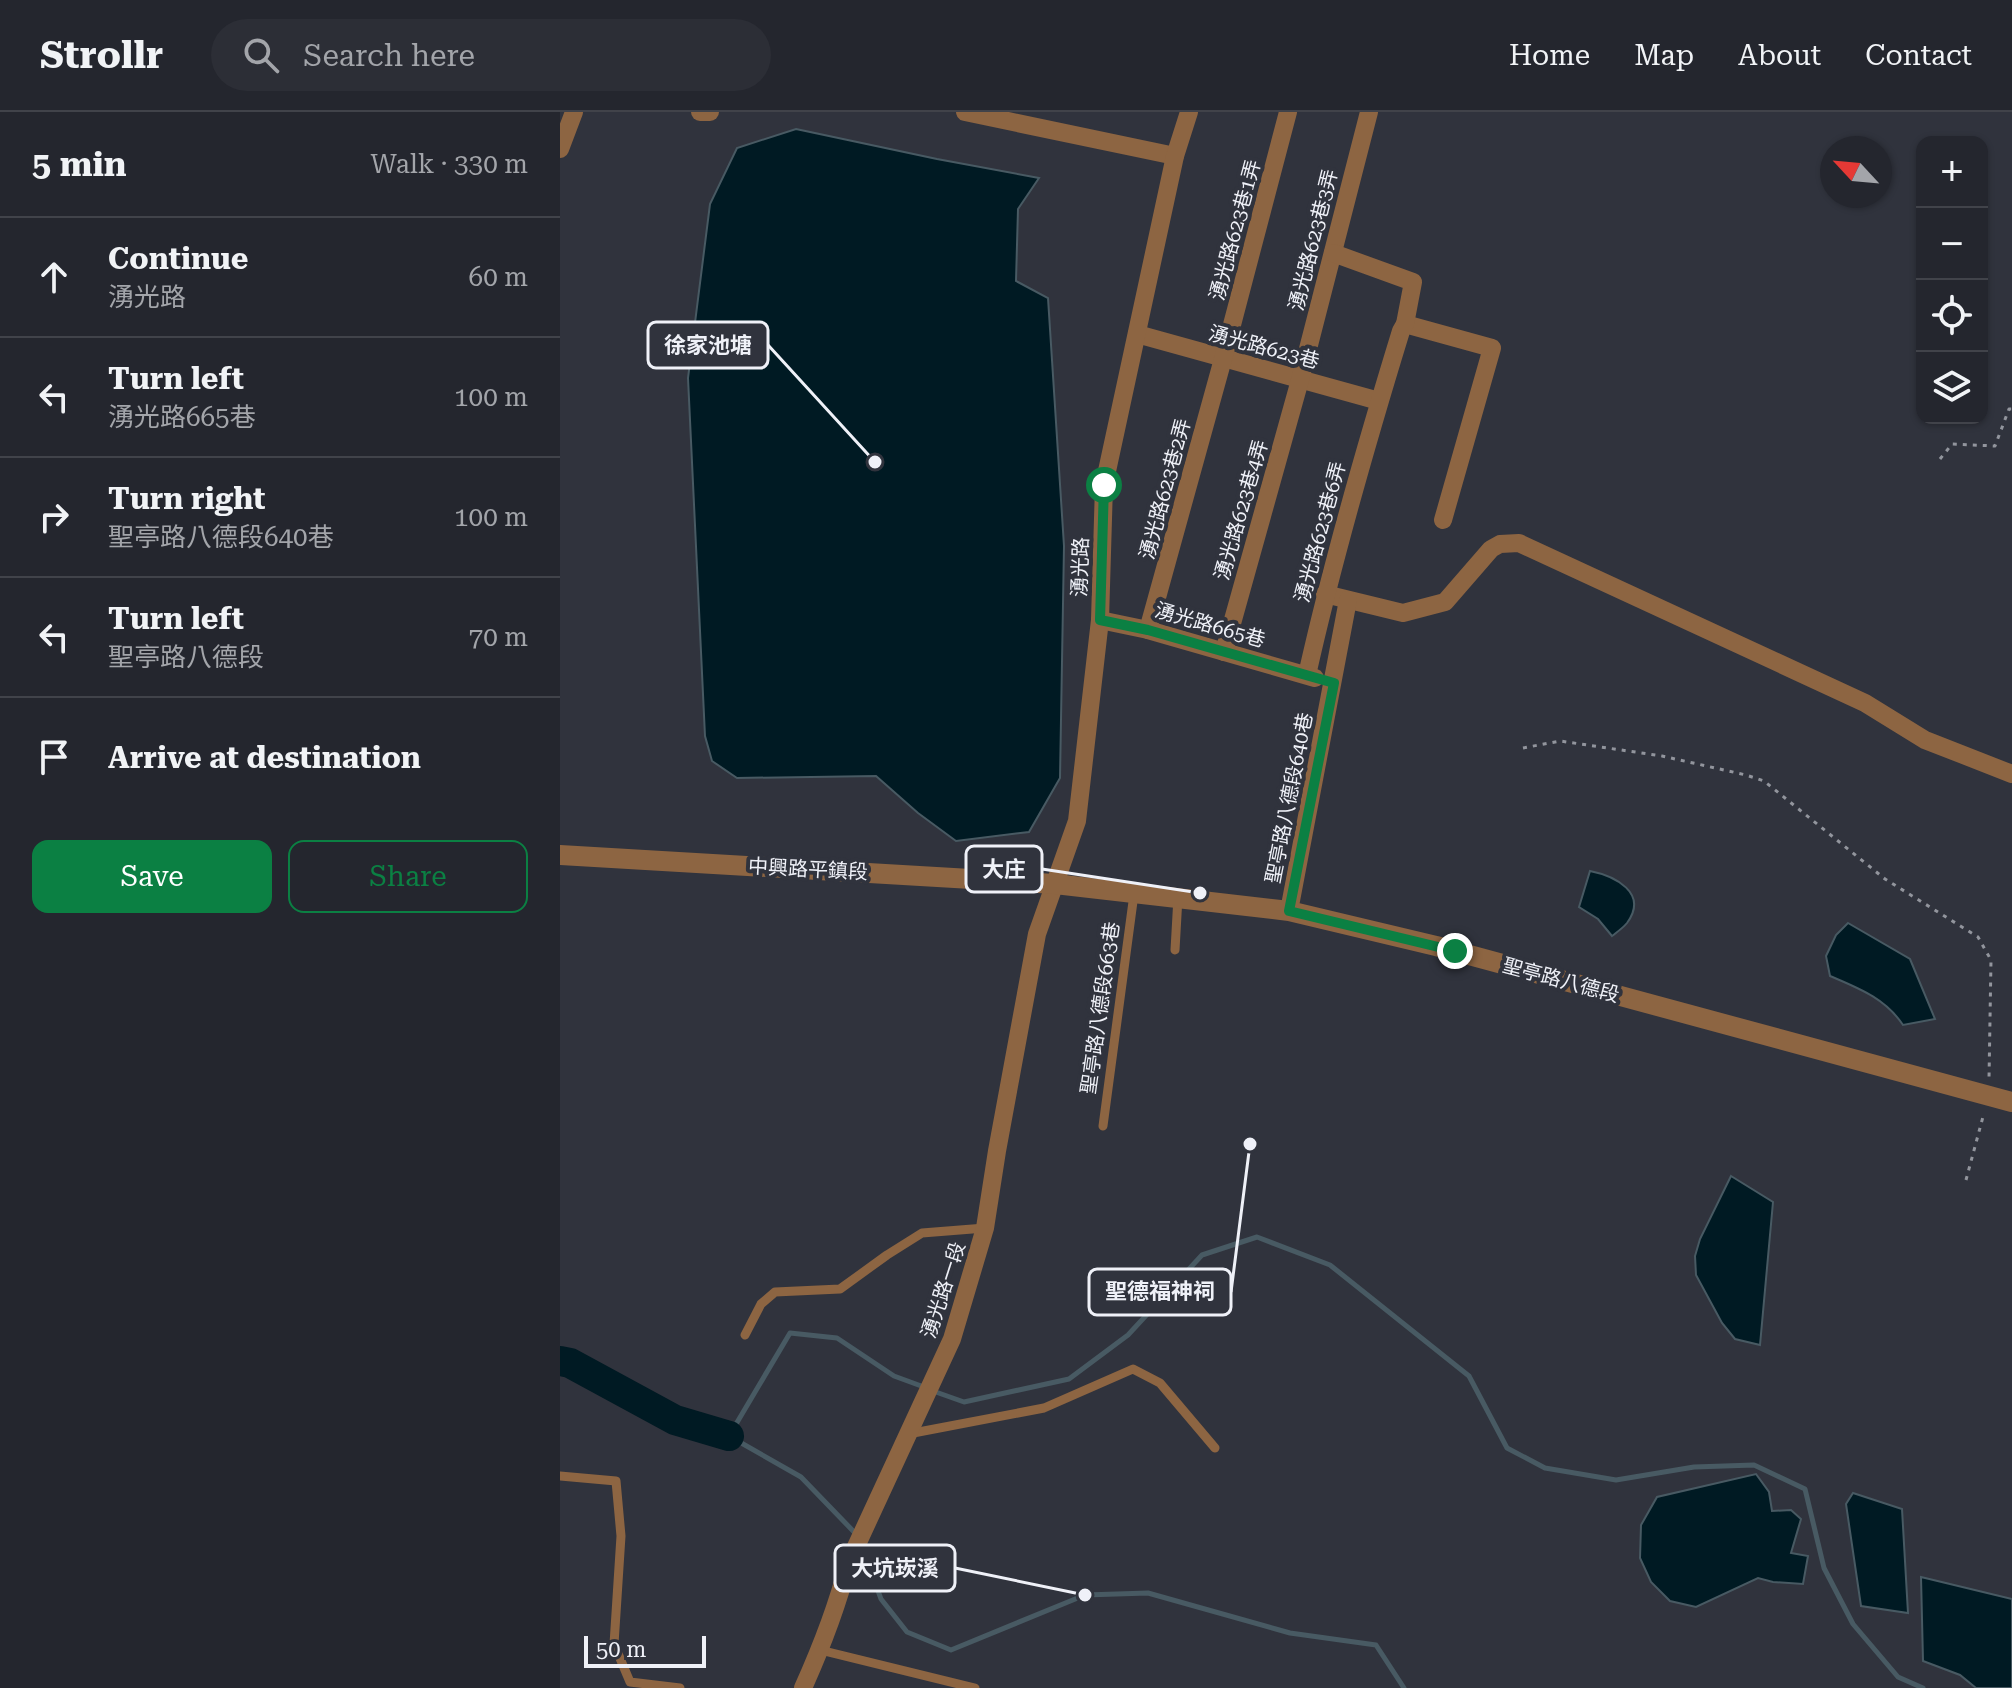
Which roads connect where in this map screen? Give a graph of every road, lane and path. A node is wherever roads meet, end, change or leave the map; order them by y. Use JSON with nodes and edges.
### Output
{"nodes":[{"id":1,"x":574,"y":112,"type":"edge"},
{"id":2,"x":700,"y":112,"type":"edge"},
{"id":3,"x":710,"y":112,"type":"edge"},
{"id":4,"x":965,"y":112,"type":"edge"},
{"id":5,"x":1189,"y":112,"type":"edge"},
{"id":6,"x":1288,"y":112,"type":"edge"},
{"id":7,"x":1369,"y":112,"type":"edge"},
{"id":8,"x":560,"y":149,"type":"edge"},
{"id":9,"x":1175,"y":156,"type":"junction"},
{"id":10,"x":1333,"y":253,"type":"junction"},
{"id":11,"x":1405,"y":324,"type":"junction"},
{"id":12,"x":1137,"y":334,"type":"junction"},
{"id":13,"x":1223,"y":359,"type":"junction"},
{"id":14,"x":1300,"y":380,"type":"junction"},
{"id":15,"x":1379,"y":401,"type":"junction"},
{"id":16,"x":2012,"y":409,"type":"edge"},
{"id":17,"x":1940,"y":459,"type":"dead end"},
{"id":18,"x":1443,"y":520,"type":"dead end"},
{"id":19,"x":1325,"y":594,"type":"junction"},
{"id":20,"x":1348,"y":600,"type":"junction"},
{"id":21,"x":1100,"y":620,"type":"junction"},
{"id":22,"x":1148,"y":630,"type":"junction"},
{"id":23,"x":1224,"y":652,"type":"junction"},
{"id":24,"x":1307,"y":675,"type":"junction"},
{"id":25,"x":1334,"y":683,"type":"junction"},
{"id":26,"x":1523,"y":748,"type":"dead end"},
{"id":27,"x":2012,"y":774,"type":"edge"},
{"id":28,"x":560,"y":855,"type":"edge"},
{"id":29,"x":1055,"y":884,"type":"junction"},
{"id":30,"x":1134,"y":894,"type":"junction"},
{"id":31,"x":1178,"y":897,"type":"junction"},
{"id":32,"x":1289,"y":911,"type":"junction"},
{"id":33,"x":1175,"y":950,"type":"dead end"},
{"id":34,"x":1989,"y":1096,"type":"junction"},
{"id":35,"x":2012,"y":1102,"type":"edge"},
{"id":36,"x":1103,"y":1126,"type":"dead end"},
{"id":37,"x":1966,"y":1180,"type":"dead end"},
{"id":38,"x":985,"y":1228,"type":"junction"},
{"id":39,"x":745,"y":1335,"type":"dead end"},
{"id":40,"x":908,"y":1434,"type":"junction"},
{"id":41,"x":1215,"y":1448,"type":"dead end"},
{"id":42,"x":560,"y":1476,"type":"edge"},
{"id":43,"x":820,"y":1650,"type":"junction"},
{"id":44,"x":630,"y":1685,"type":"edge"},
{"id":45,"x":680,"y":1688,"type":"edge"},
{"id":46,"x":803,"y":1688,"type":"edge"},
{"id":47,"x":975,"y":1688,"type":"edge"}],
"edges":[{"from":1,"to":8,"type":"street"},
{"from":2,"to":3,"type":"street"},
{"from":4,"to":9,"type":"street"},
{"from":5,"to":9,"type":"street","name":"湧光路"},
{"from":6,"to":13,"type":"street","name":"湧光路623巷1弄"},
{"from":7,"to":10,"type":"street","name":"湧光路623巷3弄"},
{"from":9,"to":12,"type":"street","name":"湧光路"},
{"from":10,"to":11,"type":"street","name":"湧光路623巷6弄"},
{"from":10,"to":14,"type":"street","name":"湧光路623巷3弄"},
{"from":11,"to":15,"type":"street","name":"湧光路623巷6弄"},
{"from":11,"to":18,"type":"street"},
{"from":12,"to":13,"type":"street","name":"湧光路623巷"},
{"from":12,"to":21,"type":"street","name":"湧光路"},
{"from":13,"to":14,"type":"street","name":"湧光路623巷"},
{"from":13,"to":22,"type":"street","name":"湧光路623巷2弄"},
{"from":14,"to":15,"type":"street","name":"湧光路623巷"},
{"from":14,"to":23,"type":"street","name":"湧光路623巷4弄"},
{"from":15,"to":19,"type":"street","name":"湧光路623巷6弄"},
{"from":16,"to":17,"type":"path"},
{"from":19,"to":20,"type":"street"},
{"from":19,"to":24,"type":"street","name":"湧光路623巷6弄"},
{"from":20,"to":25,"type":"street","name":"聖亭路八德段640巷"},
{"from":20,"to":27,"type":"street"},
{"from":21,"to":22,"type":"street","name":"湧光路665巷"},
{"from":21,"to":29,"type":"street","name":"湧光路"},
{"from":22,"to":23,"type":"street","name":"湧光路665巷"},
{"from":23,"to":24,"type":"street","name":"湧光路665巷"},
{"from":24,"to":25,"type":"street","name":"湧光路665巷"},
{"from":25,"to":32,"type":"street","name":"聖亭路八德段640巷"},
{"from":26,"to":34,"type":"path"},
{"from":28,"to":29,"type":"street","name":"中興路平鎮段"},
{"from":29,"to":30,"type":"street","name":"聖亭路八德段"},
{"from":29,"to":38,"type":"street","name":"湧光路一段"},
{"from":30,"to":31,"type":"street","name":"聖亭路八德段"},
{"from":30,"to":36,"type":"lane","name":"聖亭路八德段663巷"},
{"from":31,"to":32,"type":"street","name":"聖亭路八德段"},
{"from":31,"to":33,"type":"lane"},
{"from":32,"to":34,"type":"street","name":"聖亭路八德段"},
{"from":34,"to":35,"type":"street","name":"聖亭路八德段"},
{"from":34,"to":37,"type":"path"},
{"from":38,"to":39,"type":"lane"},
{"from":38,"to":40,"type":"street","name":"湧光路一段"},
{"from":40,"to":41,"type":"lane"},
{"from":40,"to":43,"type":"street","name":"湧光路一段"},
{"from":42,"to":44,"type":"lane"},
{"from":43,"to":46,"type":"street","name":"湧光路一段"},
{"from":43,"to":47,"type":"lane"},
{"from":44,"to":45,"type":"lane"}]}
